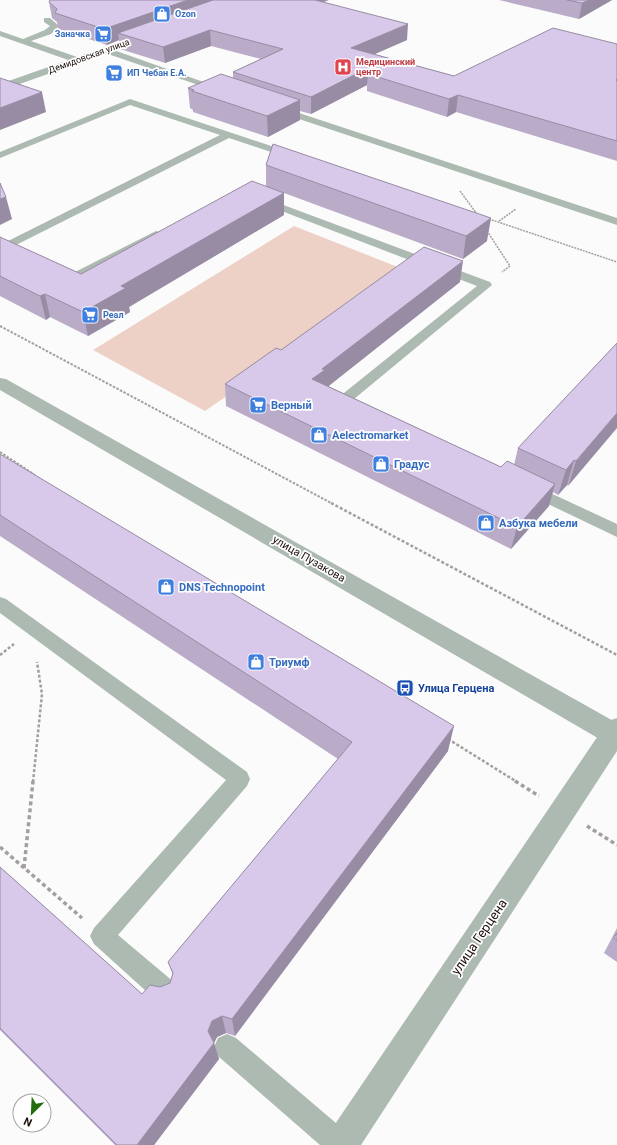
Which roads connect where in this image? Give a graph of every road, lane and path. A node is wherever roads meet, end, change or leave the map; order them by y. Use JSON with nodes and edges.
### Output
{"nodes":[{"id":1,"x":47,"y":20,"type":"dead end"},
{"id":2,"x":156,"y":32,"type":"edge"},
{"id":3,"x":0,"y":33,"type":"edge"},
{"id":4,"x":24,"y":41,"type":"junction"},
{"id":5,"x":105,"y":50,"type":"junction"},
{"id":6,"x":77,"y":60,"type":"junction"},
{"id":7,"x":0,"y":88,"type":"edge"},
{"id":8,"x":228,"y":92,"type":"edge"},
{"id":9,"x":266,"y":105,"type":"edge"},
{"id":10,"x":228,"y":135,"type":"junction"},
{"id":11,"x":0,"y":155,"type":"edge"},
{"id":12,"x":302,"y":160,"type":"edge"},
{"id":13,"x":444,"y":165,"type":"junction"},
{"id":14,"x":252,"y":196,"type":"edge"},
{"id":15,"x":476,"y":214,"type":"junction"},
{"id":16,"x":481,"y":216,"type":"edge"},
{"id":17,"x":487,"y":218,"type":"edge"},
{"id":18,"x":480,"y":220,"type":"edge"},
{"id":19,"x":617,"y":222,"type":"edge"},
{"id":20,"x":168,"y":227,"type":"edge"},
{"id":21,"x":484,"y":227,"type":"dead end"},
{"id":22,"x":1,"y":247,"type":"edge"},
{"id":23,"x":16,"y":254,"type":"edge"},
{"id":24,"x":617,"y":262,"type":"edge"},
{"id":25,"x":50,"y":269,"type":"edge"},
{"id":26,"x":486,"y":285,"type":"junction"},
{"id":27,"x":0,"y":326,"type":"edge"},
{"id":28,"x":0,"y":383,"type":"edge"},
{"id":29,"x":373,"y":414,"type":"edge"},
{"id":30,"x":0,"y":452,"type":"edge"},
{"id":31,"x":38,"y":477,"type":"edge"},
{"id":32,"x":516,"y":482,"type":"edge"},
{"id":33,"x":617,"y":531,"type":"edge"},
{"id":34,"x":0,"y":604,"type":"edge"},
{"id":35,"x":33,"y":628,"type":"junction"},
{"id":36,"x":617,"y":654,"type":"edge"},
{"id":37,"x":616,"y":733,"type":"edge"},
{"id":38,"x":442,"y":735,"type":"edge"},
{"id":39,"x":562,"y":811,"type":"junction"},
{"id":40,"x":617,"y":845,"type":"edge"},
{"id":41,"x":0,"y":847,"type":"edge"},
{"id":42,"x":24,"y":868,"type":"junction"},
{"id":43,"x":102,"y":936,"type":"junction"},
{"id":44,"x":166,"y":992,"type":"edge"},
{"id":45,"x":228,"y":1047,"type":"edge"},
{"id":46,"x":341,"y":1145,"type":"edge"}],
"edges":[{"from":1,"to":4,"type":"lane"},
{"from":2,"to":5,"type":"street","name":"Демидовская улица"},
{"from":3,"to":4,"type":"lane"},
{"from":4,"to":6,"type":"lane"},
{"from":5,"to":6,"type":"street","name":"Демидовская улица"},
{"from":5,"to":8,"type":"lane"},
{"from":6,"to":7,"type":"street","name":"Демидовская улица"},
{"from":9,"to":13,"type":"lane"},
{"from":10,"to":11,"type":"lane"},
{"from":10,"to":12,"type":"lane"},
{"from":10,"to":22,"type":"lane"},
{"from":13,"to":15,"type":"path"},
{"from":13,"to":19,"type":"lane"},
{"from":14,"to":26,"type":"lane"},
{"from":15,"to":16,"type":"path"},
{"from":15,"to":18,"type":"path"},
{"from":17,"to":24,"type":"path"},
{"from":20,"to":25,"type":"lane"},
{"from":21,"to":26,"type":"path"},
{"from":22,"to":23,"type":"lane"},
{"from":26,"to":29,"type":"lane"},
{"from":27,"to":36,"type":"path"},
{"from":28,"to":37,"type":"street","name":"улица Пузакова"},
{"from":30,"to":31,"type":"path"},
{"from":32,"to":33,"type":"lane"},
{"from":34,"to":35,"type":"lane"},
{"from":35,"to":42,"type":"path"},
{"from":35,"to":43,"type":"lane"},
{"from":37,"to":39,"type":"street","name":"улица Герцена"},
{"from":38,"to":39,"type":"path"},
{"from":39,"to":40,"type":"path"},
{"from":39,"to":46,"type":"street","name":"улица Герцена"},
{"from":41,"to":42,"type":"path"},
{"from":42,"to":43,"type":"path"},
{"from":43,"to":44,"type":"lane"},
{"from":45,"to":46,"type":"lane"}]}
